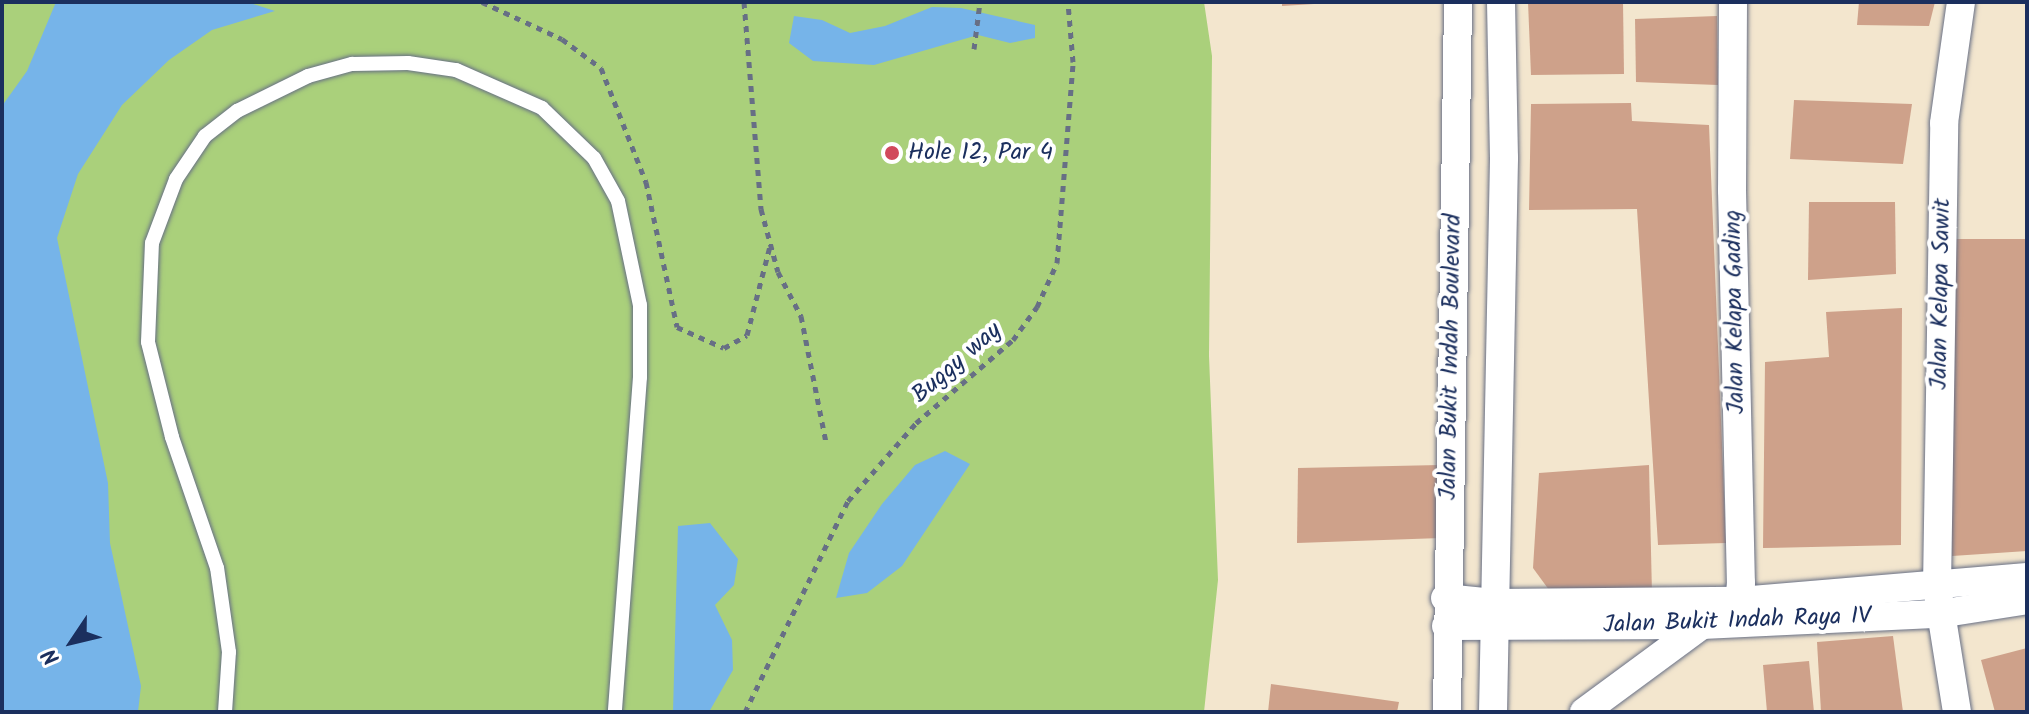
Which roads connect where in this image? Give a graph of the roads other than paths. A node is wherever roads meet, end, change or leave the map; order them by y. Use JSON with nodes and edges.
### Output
{"nodes":[{"id":1,"x":1458,"y":2,"type":"edge"},
{"id":2,"x":1501,"y":2,"type":"edge"},
{"id":3,"x":1733,"y":2,"type":"edge"},
{"id":4,"x":1961,"y":2,"type":"edge"},
{"id":5,"x":2027,"y":577,"type":"edge"},
{"id":6,"x":1938,"y":600,"type":"junction"},
{"id":7,"x":2027,"y":600,"type":"edge"},
{"id":8,"x":1446,"y":612,"type":"junction"},
{"id":9,"x":1738,"y":612,"type":"junction"},
{"id":10,"x":1494,"y":614,"type":"junction"},
{"id":11,"x":1702,"y":625,"type":"junction"},
{"id":12,"x":225,"y":712,"type":"edge"},
{"id":13,"x":615,"y":712,"type":"edge"},
{"id":14,"x":1447,"y":712,"type":"edge"},
{"id":15,"x":1493,"y":712,"type":"edge"},
{"id":16,"x":1584,"y":712,"type":"edge"},
{"id":17,"x":1957,"y":712,"type":"edge"}],
"edges":[{"from":1,"to":8,"type":"street","name":"Jalan Bukit Indah Boulevard"},
{"from":2,"to":10,"type":"street"},
{"from":3,"to":9,"type":"street","name":"Jalan Kelapa Gading"},
{"from":4,"to":6,"type":"street","name":"Jalan Kelapa Sawit"},
{"from":5,"to":6,"type":"street","name":"Jalan Bukit Indah Raya IV"},
{"from":6,"to":7,"type":"street","name":"Jalan Bukit Indah Raya IV"},
{"from":6,"to":9,"type":"street","name":"Jalan Bukit Indah Raya IV"},
{"from":6,"to":17,"type":"street","name":"Jalan Kelapa Sawit"},
{"from":8,"to":10,"type":"street","name":"Jalan Bukit Indah Raya IV"},
{"from":8,"to":14,"type":"street","name":"Jalan Bukit Indah Boulevard"},
{"from":9,"to":10,"type":"street","name":"Jalan Bukit Indah Raya IV"},
{"from":9,"to":11,"type":"street","name":"Jalan Bukit Indah Raya IV"},
{"from":10,"to":11,"type":"street","name":"Jalan Bukit Indah Raya IV"},
{"from":10,"to":15,"type":"street"},
{"from":11,"to":16,"type":"street"},
{"from":12,"to":13,"type":"lane"}]}
